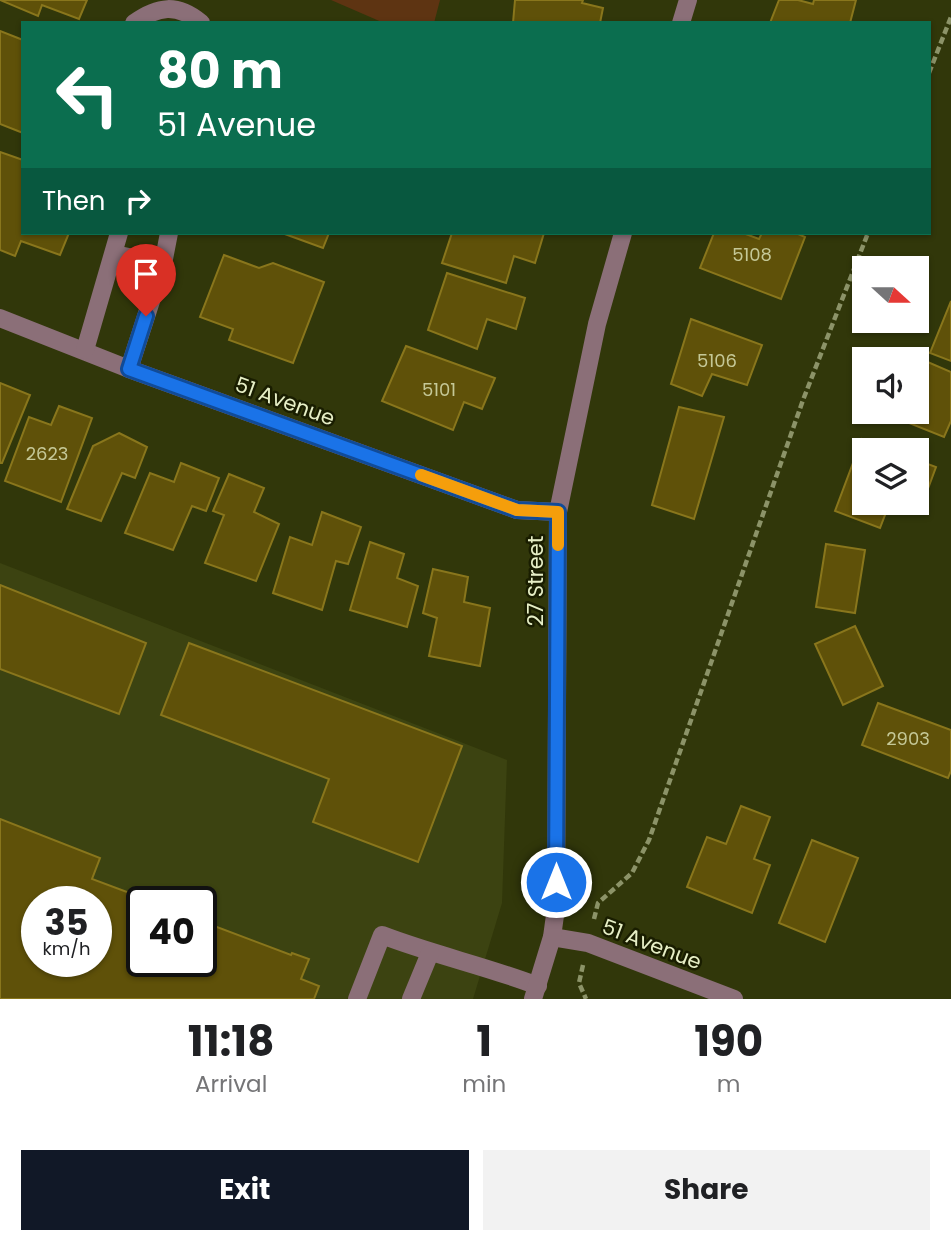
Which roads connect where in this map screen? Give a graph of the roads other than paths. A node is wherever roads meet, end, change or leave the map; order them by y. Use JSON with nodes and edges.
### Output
{"nodes":[{"id":1,"x":688,"y":0,"type":"edge"},
{"id":2,"x":137,"y":21,"type":"edge"},
{"id":3,"x":198,"y":21,"type":"edge"},
{"id":4,"x":682,"y":21,"type":"edge"},
{"id":5,"x":119,"y":235,"type":"edge"},
{"id":6,"x":169,"y":235,"type":"edge"},
{"id":7,"x":622,"y":235,"type":"edge"},
{"id":8,"x":114,"y":254,"type":"junction"},
{"id":9,"x":163,"y":264,"type":"junction"},
{"id":10,"x":0,"y":318,"type":"edge"},
{"id":11,"x":85,"y":351,"type":"junction"},
{"id":12,"x":129,"y":369,"type":"junction"},
{"id":13,"x":558,"y":512,"type":"junction"},
{"id":14,"x":552,"y":937,"type":"junction"},
{"id":15,"x":430,"y":953,"type":"junction"},
{"id":16,"x":535,"y":993,"type":"edge"},
{"id":17,"x":357,"y":999,"type":"edge"},
{"id":18,"x":411,"y":999,"type":"edge"},
{"id":19,"x":734,"y":999,"type":"edge"}],
"edges":[{"from":1,"to":4,"type":"street"},
{"from":2,"to":3,"type":"street"},
{"from":5,"to":8,"type":"street"},
{"from":6,"to":9,"type":"street"},
{"from":7,"to":13,"type":"street","name":"27 Street"},
{"from":8,"to":9,"type":"street"},
{"from":8,"to":11,"type":"street"},
{"from":9,"to":12,"type":"street"},
{"from":10,"to":11,"type":"street","name":"51 Avenue"},
{"from":11,"to":12,"type":"street","name":"51 Avenue"},
{"from":12,"to":13,"type":"street","name":"51 Avenue"},
{"from":13,"to":14,"type":"street","name":"27 Street"},
{"from":14,"to":16,"type":"street","name":"27 Street"},
{"from":14,"to":19,"type":"street","name":"51 Avenue"},
{"from":15,"to":16,"type":"street"},
{"from":15,"to":17,"type":"street"},
{"from":15,"to":18,"type":"street"}]}
